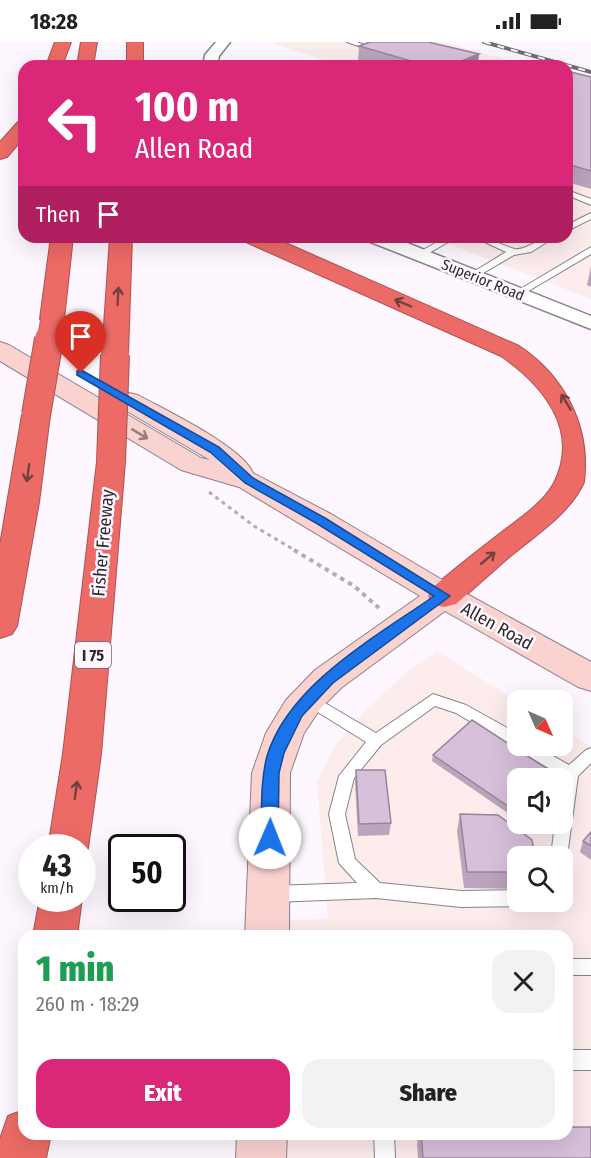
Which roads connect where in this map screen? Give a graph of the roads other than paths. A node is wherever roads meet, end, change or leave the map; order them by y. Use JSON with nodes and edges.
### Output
{"nodes":[{"id":1,"x":63,"y":42,"type":"edge"},
{"id":2,"x":89,"y":42,"type":"edge"},
{"id":3,"x":135,"y":42,"type":"edge"},
{"id":4,"x":223,"y":42,"type":"edge"},
{"id":5,"x":350,"y":42,"type":"edge"},
{"id":6,"x":361,"y":45,"type":"edge"},
{"id":7,"x":56,"y":60,"type":"edge"},
{"id":8,"x":86,"y":60,"type":"edge"},
{"id":9,"x":135,"y":60,"type":"edge"},
{"id":10,"x":211,"y":60,"type":"edge"},
{"id":11,"x":18,"y":133,"type":"edge"},
{"id":12,"x":0,"y":153,"type":"edge"},
{"id":13,"x":573,"y":194,"type":"edge"},
{"id":14,"x":591,"y":202,"type":"edge"},
{"id":15,"x":591,"y":216,"type":"edge"},
{"id":16,"x":573,"y":225,"type":"edge"},
{"id":17,"x":61,"y":243,"type":"edge"},
{"id":18,"x":121,"y":243,"type":"edge"},
{"id":19,"x":267,"y":243,"type":"edge"},
{"id":20,"x":391,"y":243,"type":"edge"},
{"id":21,"x":442,"y":243,"type":"edge"},
{"id":22,"x":493,"y":243,"type":"edge"},
{"id":23,"x":540,"y":243,"type":"edge"},
{"id":24,"x":591,"y":250,"type":"edge"},
{"id":25,"x":512,"y":253,"type":"junction"},
{"id":26,"x":419,"y":255,"type":"junction"},
{"id":27,"x":473,"y":276,"type":"junction"},
{"id":28,"x":517,"y":294,"type":"junction"},
{"id":29,"x":591,"y":323,"type":"edge"},
{"id":30,"x":0,"y":328,"type":"edge"},
{"id":31,"x":0,"y":350,"type":"edge"},
{"id":32,"x":249,"y":481,"type":"junction"},
{"id":33,"x":444,"y":596,"type":"junction"},
{"id":34,"x":0,"y":626,"type":"edge"},
{"id":35,"x":591,"y":678,"type":"edge"},
{"id":36,"x":308,"y":699,"type":"junction"},
{"id":37,"x":507,"y":736,"type":"edge"},
{"id":38,"x":376,"y":741,"type":"junction"},
{"id":39,"x":591,"y":754,"type":"edge"},
{"id":40,"x":540,"y":756,"type":"edge"},
{"id":41,"x":561,"y":768,"type":"edge"},
{"id":42,"x":573,"y":770,"type":"edge"},
{"id":43,"x":70,"y":834,"type":"edge"},
{"id":44,"x":376,"y":890,"type":"junction"},
{"id":45,"x":268,"y":894,"type":"junction"},
{"id":46,"x":507,"y":898,"type":"edge"},
{"id":47,"x":59,"y":912,"type":"edge"},
{"id":48,"x":56,"y":930,"type":"edge"},
{"id":49,"x":267,"y":930,"type":"edge"},
{"id":50,"x":573,"y":967,"type":"edge"},
{"id":51,"x":591,"y":967,"type":"edge"},
{"id":52,"x":573,"y":1060,"type":"edge"},
{"id":53,"x":591,"y":1060,"type":"edge"},
{"id":54,"x":25,"y":1140,"type":"edge"},
{"id":55,"x":262,"y":1140,"type":"edge"},
{"id":56,"x":384,"y":1140,"type":"edge"},
{"id":57,"x":21,"y":1158,"type":"edge"},
{"id":58,"x":261,"y":1158,"type":"edge"},
{"id":59,"x":385,"y":1158,"type":"edge"}],
"edges":[{"from":1,"to":7,"type":"highway"},
{"from":2,"to":8,"type":"highway"},
{"from":3,"to":9,"type":"highway"},
{"from":4,"to":10,"type":"street"},
{"from":5,"to":6,"type":"lane"},
{"from":11,"to":12,"type":"highway"},
{"from":13,"to":14,"type":"lane"},
{"from":15,"to":16,"type":"lane"},
{"from":17,"to":34,"type":"highway","one_way":true,"bridge":true},
{"from":43,"to":18,"type":"highway","name":"Fisher Freeway","number":"I 75","one_way":true,"bridge":true},
{"from":33,"to":19,"type":"highway","one_way":true},
{"from":20,"to":26,"type":"street","name":"Superior Road"},
{"from":21,"to":26,"type":"lane"},
{"from":22,"to":25,"type":"lane"},
{"from":23,"to":25,"type":"lane"},
{"from":24,"to":28,"type":"lane"},
{"from":25,"to":27,"type":"lane"},
{"from":26,"to":27,"type":"street","name":"Superior Road"},
{"from":27,"to":28,"type":"street","name":"Superior Road"},
{"from":28,"to":29,"type":"street","name":"Superior Road"},
{"from":30,"to":32,"type":"main road","name":"Allen Road"},
{"from":31,"to":32,"type":"main road","name":"Allen Road","one_way":true},
{"from":32,"to":33,"type":"main road","name":"Allen Road"},
{"from":33,"to":35,"type":"main road","name":"Allen Road"},
{"from":33,"to":36,"type":"main road"},
{"from":36,"to":38,"type":"lane"},
{"from":36,"to":45,"type":"main road"},
{"from":37,"to":38,"type":"lane"},
{"from":38,"to":44,"type":"lane"},
{"from":39,"to":42,"type":"lane"},
{"from":40,"to":41,"type":"lane"},
{"from":44,"to":45,"type":"lane"},
{"from":44,"to":46,"type":"lane"},
{"from":45,"to":49,"type":"main road"},
{"from":47,"to":48,"type":"highway"},
{"from":50,"to":51,"type":"lane"},
{"from":52,"to":53,"type":"lane"},
{"from":54,"to":57,"type":"highway"},
{"from":55,"to":58,"type":"main road"},
{"from":56,"to":59,"type":"lane"}]}
